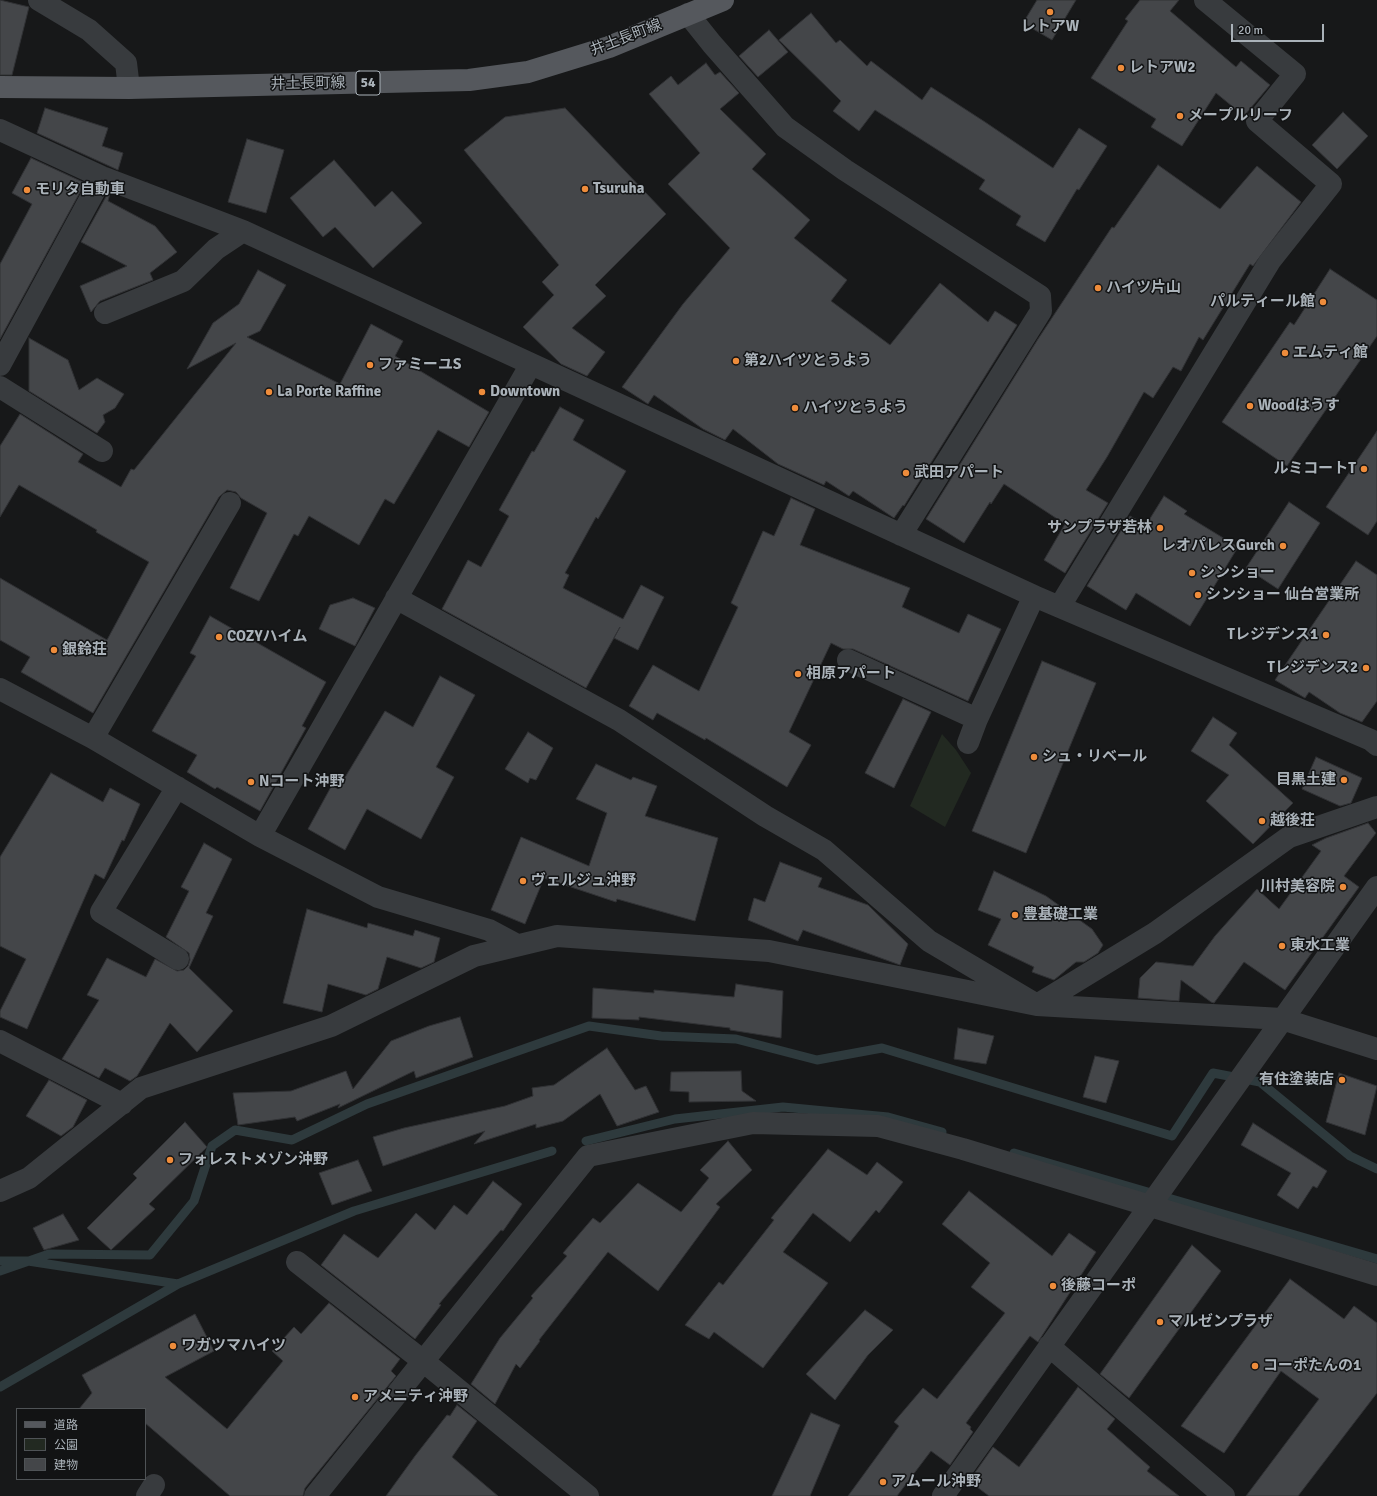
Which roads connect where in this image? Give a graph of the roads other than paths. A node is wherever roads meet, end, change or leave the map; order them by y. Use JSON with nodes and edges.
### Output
{"nodes":[{"id":1,"x":39,"y":0,"type":"edge"},
{"id":2,"x":723,"y":0,"type":"edge"},
{"id":3,"x":1205,"y":0,"type":"edge"},
{"id":4,"x":688,"y":14,"type":"junction"},
{"id":5,"x":0,"y":87,"type":"edge"},
{"id":6,"x":129,"y":88,"type":"junction"},
{"id":7,"x":0,"y":130,"type":"edge"},
{"id":8,"x":102,"y":177,"type":"junction"},
{"id":9,"x":243,"y":231,"type":"junction"},
{"id":10,"x":105,"y":313,"type":"dead end"},
{"id":11,"x":0,"y":364,"type":"edge"},
{"id":12,"x":531,"y":364,"type":"junction"},
{"id":13,"x":0,"y":387,"type":"edge"},
{"id":14,"x":102,"y":451,"type":"dead end"},
{"id":15,"x":230,"y":503,"type":"dead end"},
{"id":16,"x":901,"y":534,"type":"junction"},
{"id":17,"x":1034,"y":596,"type":"junction"},
{"id":18,"x":396,"y":598,"type":"junction"},
{"id":19,"x":1060,"y":606,"type":"junction"},
{"id":20,"x":848,"y":660,"type":"dead end"},
{"id":21,"x":0,"y":689,"type":"edge"},
{"id":22,"x":977,"y":719,"type":"junction"},
{"id":23,"x":93,"y":738,"type":"junction"},
{"id":24,"x":1375,"y":740,"type":"edge"},
{"id":25,"x":968,"y":743,"type":"dead end"},
{"id":26,"x":177,"y":787,"type":"junction"},
{"id":27,"x":1377,"y":807,"type":"edge"},
{"id":28,"x":260,"y":836,"type":"junction"},
{"id":29,"x":1377,"y":887,"type":"edge"},
{"id":30,"x":517,"y":945,"type":"junction"},
{"id":31,"x":178,"y":959,"type":"dead end"},
{"id":32,"x":1037,"y":1005,"type":"junction"},
{"id":33,"x":1282,"y":1019,"type":"junction"},
{"id":34,"x":0,"y":1041,"type":"edge"},
{"id":35,"x":1377,"y":1049,"type":"edge"},
{"id":36,"x":122,"y":1104,"type":"junction"},
{"id":37,"x":0,"y":1191,"type":"edge"},
{"id":38,"x":1153,"y":1204,"type":"junction"},
{"id":39,"x":298,"y":1262,"type":"dead end"},
{"id":40,"x":1377,"y":1274,"type":"edge"},
{"id":41,"x":1049,"y":1346,"type":"junction"},
{"id":42,"x":423,"y":1361,"type":"junction"},
{"id":43,"x":315,"y":1496,"type":"edge"},
{"id":44,"x":588,"y":1496,"type":"edge"},
{"id":45,"x":943,"y":1496,"type":"edge"},
{"id":46,"x":1224,"y":1496,"type":"edge"}],
"edges":[{"from":1,"to":6,"type":"street"},
{"from":2,"to":4,"type":"main road","name":"井土長町線","number":"54"},
{"from":3,"to":19,"type":"street"},
{"from":4,"to":6,"type":"main road","name":"井土長町線","number":"54"},
{"from":4,"to":16,"type":"street"},
{"from":5,"to":6,"type":"main road","name":"井土長町線","number":"54"},
{"from":7,"to":8,"type":"street"},
{"from":8,"to":9,"type":"street"},
{"from":8,"to":11,"type":"street"},
{"from":9,"to":10,"type":"street"},
{"from":9,"to":12,"type":"street"},
{"from":12,"to":16,"type":"street"},
{"from":12,"to":18,"type":"street"},
{"from":13,"to":14,"type":"street"},
{"from":15,"to":23,"type":"street"},
{"from":16,"to":17,"type":"street"},
{"from":17,"to":19,"type":"street"},
{"from":17,"to":22,"type":"street"},
{"from":18,"to":28,"type":"street"},
{"from":18,"to":32,"type":"street"},
{"from":19,"to":24,"type":"street"},
{"from":20,"to":22,"type":"street"},
{"from":21,"to":23,"type":"street"},
{"from":22,"to":25,"type":"street"},
{"from":23,"to":26,"type":"street"},
{"from":26,"to":28,"type":"street"},
{"from":26,"to":31,"type":"street"},
{"from":27,"to":32,"type":"street"},
{"from":28,"to":30,"type":"street"},
{"from":29,"to":33,"type":"street"},
{"from":30,"to":32,"type":"street"},
{"from":30,"to":36,"type":"street"},
{"from":32,"to":33,"type":"street"},
{"from":33,"to":35,"type":"street"},
{"from":33,"to":38,"type":"street"},
{"from":34,"to":36,"type":"street"},
{"from":36,"to":37,"type":"street"},
{"from":38,"to":40,"type":"street"},
{"from":38,"to":41,"type":"street"},
{"from":38,"to":42,"type":"street"},
{"from":39,"to":42,"type":"street"},
{"from":41,"to":45,"type":"street"},
{"from":41,"to":46,"type":"street"},
{"from":42,"to":43,"type":"street"},
{"from":42,"to":44,"type":"street"}]}
